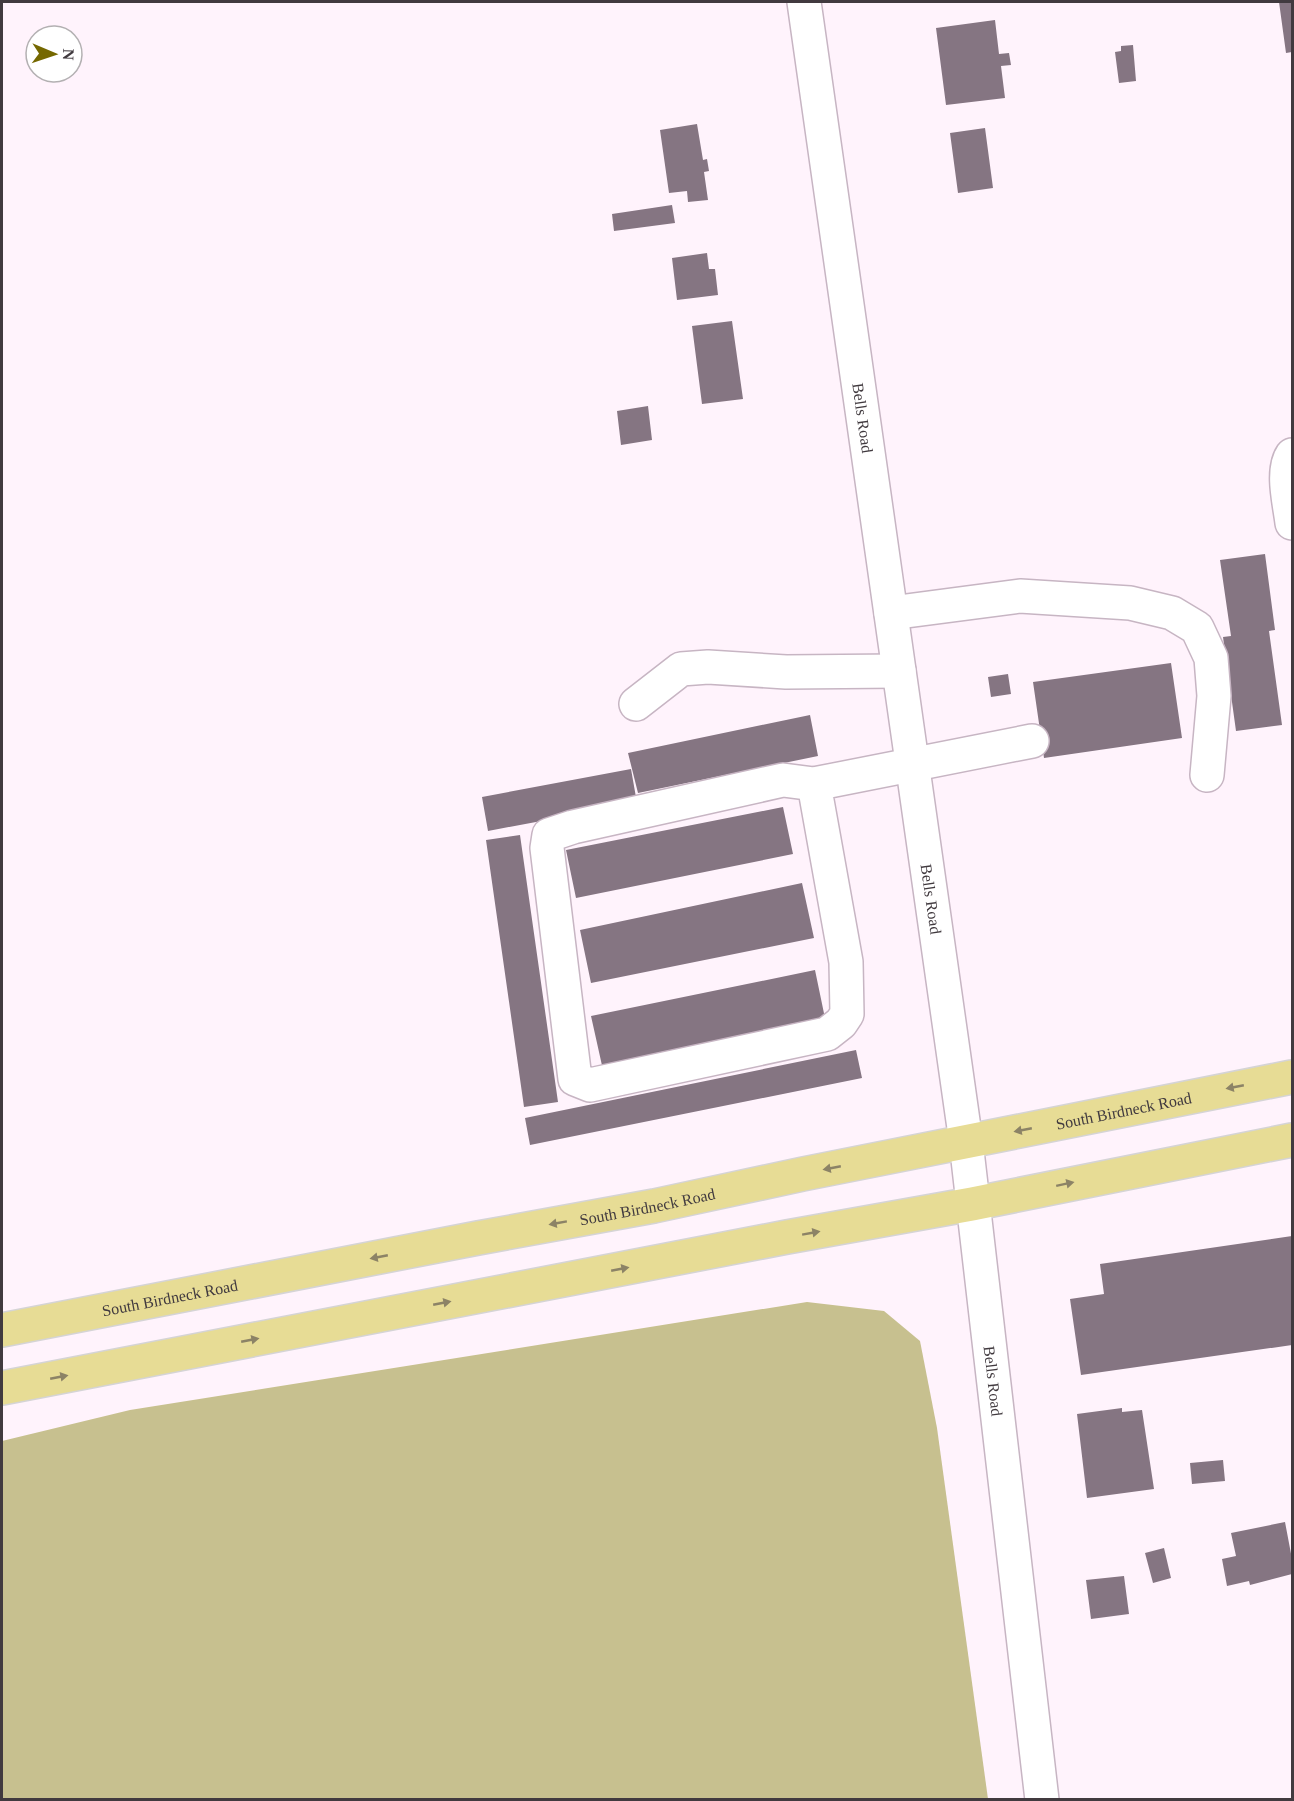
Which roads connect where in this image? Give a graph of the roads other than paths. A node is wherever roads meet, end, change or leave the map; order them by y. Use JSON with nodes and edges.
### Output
{"nodes":[{"id":1,"x":804,"y":2,"type":"edge"},
{"id":2,"x":1293,"y":454,"type":"edge"},
{"id":3,"x":1293,"y":523,"type":"edge"},
{"id":4,"x":891,"y":613,"type":"junction"},
{"id":5,"x":899,"y":671,"type":"junction"},
{"id":6,"x":636,"y":705,"type":"dead end"},
{"id":7,"x":1032,"y":741,"type":"dead end"},
{"id":8,"x":912,"y":765,"type":"junction"},
{"id":9,"x":1207,"y":775,"type":"dead end"},
{"id":10,"x":814,"y":784,"type":"junction"},
{"id":11,"x":1293,"y":1077,"type":"edge"},
{"id":12,"x":1293,"y":1140,"type":"edge"},
{"id":13,"x":966,"y":1142,"type":"junction"},
{"id":14,"x":972,"y":1204,"type":"junction"},
{"id":15,"x":2,"y":1330,"type":"edge"},
{"id":16,"x":2,"y":1388,"type":"edge"},
{"id":17,"x":1042,"y":1800,"type":"edge"}],
"edges":[{"from":1,"to":4,"type":"street","name":"Bells Road"},
{"from":2,"to":3,"type":"street"},
{"from":4,"to":5,"type":"street","name":"Bells Road"},
{"from":4,"to":9,"type":"street"},
{"from":5,"to":6,"type":"street"},
{"from":5,"to":8,"type":"street","name":"Bells Road"},
{"from":7,"to":8,"type":"street"},
{"from":8,"to":10,"type":"street"},
{"from":8,"to":13,"type":"street","name":"Bells Road"},
{"from":10,"to":10,"type":"street"},
{"from":11,"to":13,"type":"main road","name":"South Birdneck Road","one_way":true},
{"from":14,"to":12,"type":"main road","one_way":true},
{"from":13,"to":14,"type":"street","name":"Bells Road"},
{"from":13,"to":15,"type":"main road","name":"South Birdneck Road","one_way":true},
{"from":16,"to":14,"type":"main road","one_way":true},
{"from":14,"to":17,"type":"street","name":"Bells Road"}]}
